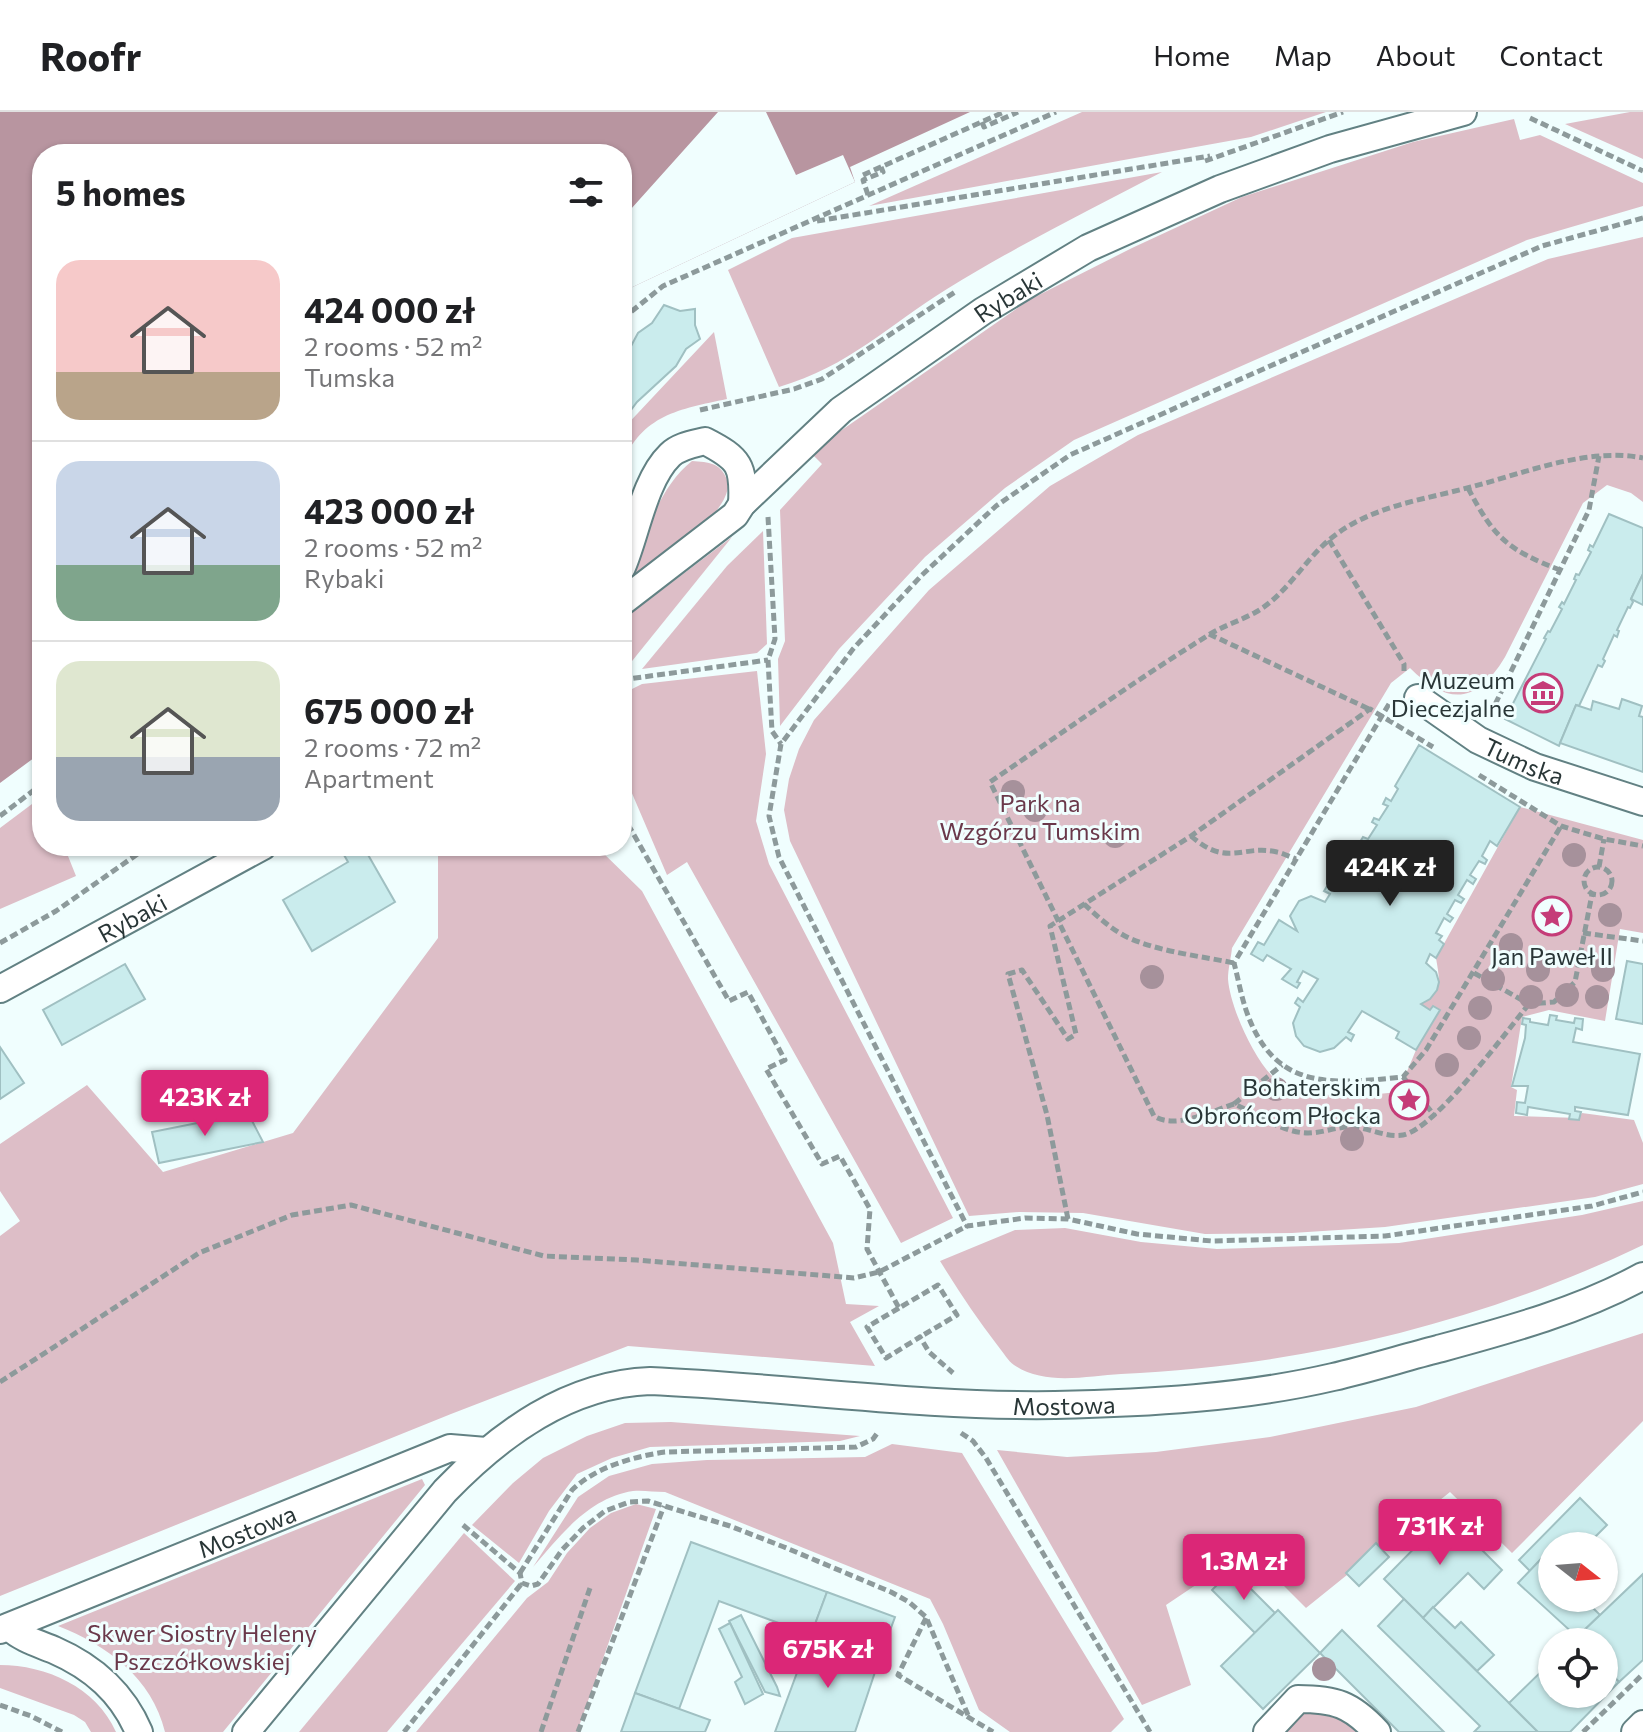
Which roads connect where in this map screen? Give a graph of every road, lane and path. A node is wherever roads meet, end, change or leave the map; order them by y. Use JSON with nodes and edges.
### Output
{"nodes":[{"id":1,"x":1004,"y":112,"type":"edge"},
{"id":2,"x":1018,"y":112,"type":"edge"},
{"id":3,"x":1056,"y":112,"type":"edge"},
{"id":4,"x":1463,"y":112,"type":"edge"},
{"id":5,"x":1530,"y":118,"type":"dead end"},
{"id":6,"x":982,"y":122,"type":"junction"},
{"id":7,"x":1246,"y":157,"type":"dead end"},
{"id":8,"x":881,"y":167,"type":"junction"},
{"id":9,"x":1643,"y":171,"type":"edge"},
{"id":10,"x":863,"y":175,"type":"dead end"},
{"id":11,"x":868,"y":195,"type":"junction"},
{"id":12,"x":1643,"y":218,"type":"edge"},
{"id":13,"x":808,"y":222,"type":"junction"},
{"id":14,"x":965,"y":286,"type":"dead end"},
{"id":15,"x":632,"y":311,"type":"edge"},
{"id":16,"x":696,"y":411,"type":"dead end"},
{"id":17,"x":1599,"y":456,"type":"junction"},
{"id":18,"x":1643,"y":458,"type":"edge"},
{"id":19,"x":1468,"y":488,"type":"junction"},
{"id":20,"x":742,"y":504,"type":"junction"},
{"id":21,"x":768,"y":512,"type":"dead end"},
{"id":22,"x":632,"y":538,"type":"edge"},
{"id":23,"x":1329,"y":540,"type":"junction"},
{"id":24,"x":1560,"y":570,"type":"junction"},
{"id":25,"x":632,"y":595,"type":"edge"},
{"id":26,"x":1209,"y":634,"type":"junction"},
{"id":27,"x":768,"y":660,"type":"junction"},
{"id":28,"x":632,"y":678,"type":"edge"},
{"id":29,"x":1406,"y":693,"type":"junction"},
{"id":30,"x":1370,"y":709,"type":"junction"},
{"id":31,"x":1381,"y":716,"type":"junction"},
{"id":32,"x":1478,"y":740,"type":"junction"},
{"id":33,"x":781,"y":744,"type":"junction"},
{"id":34,"x":32,"y":792,"type":"edge"},
{"id":35,"x":1643,"y":802,"type":"edge"},
{"id":36,"x":0,"y":816,"type":"edge"},
{"id":37,"x":1561,"y":826,"type":"dead end"},
{"id":38,"x":632,"y":831,"type":"edge"},
{"id":39,"x":1191,"y":836,"type":"junction"},
{"id":40,"x":1604,"y":839,"type":"dead end"},
{"id":41,"x":135,"y":856,"type":"edge"},
{"id":42,"x":245,"y":856,"type":"edge"},
{"id":43,"x":1296,"y":859,"type":"junction"},
{"id":44,"x":1599,"y":867,"type":"junction"},
{"id":45,"x":1592,"y":894,"type":"junction"},
{"id":46,"x":1084,"y":904,"type":"junction"},
{"id":47,"x":1058,"y":921,"type":"junction"},
{"id":48,"x":1583,"y":933,"type":"junction"},
{"id":49,"x":1643,"y":941,"type":"edge"},
{"id":50,"x":0,"y":943,"type":"edge"},
{"id":51,"x":1234,"y":963,"type":"junction"},
{"id":52,"x":1474,"y":973,"type":"junction"},
{"id":53,"x":0,"y":989,"type":"edge"},
{"id":54,"x":1529,"y":1004,"type":"junction"},
{"id":55,"x":1282,"y":1065,"type":"junction"},
{"id":56,"x":1403,"y":1077,"type":"junction"},
{"id":57,"x":1234,"y":1104,"type":"junction"},
{"id":58,"x":1435,"y":1116,"type":"junction"},
{"id":59,"x":1643,"y":1192,"type":"edge"},
{"id":60,"x":1068,"y":1219,"type":"junction"},
{"id":61,"x":967,"y":1226,"type":"junction"},
{"id":62,"x":879,"y":1272,"type":"junction"},
{"id":63,"x":1643,"y":1276,"type":"edge"},
{"id":64,"x":899,"y":1308,"type":"junction"},
{"id":65,"x":920,"y":1337,"type":"junction"},
{"id":66,"x":929,"y":1352,"type":"dead end"},
{"id":67,"x":0,"y":1382,"type":"edge"},
{"id":68,"x":878,"y":1432,"type":"dead end"},
{"id":69,"x":486,"y":1451,"type":"junction"},
{"id":70,"x":1000,"y":1483,"type":"dead end"},
{"id":71,"x":664,"y":1506,"type":"junction"},
{"id":72,"x":463,"y":1525,"type":"dead end"},
{"id":73,"x":520,"y":1573,"type":"junction"},
{"id":74,"x":522,"y":1583,"type":"junction"},
{"id":75,"x":590,"y":1588,"type":"dead end"},
{"id":76,"x":926,"y":1617,"type":"junction"},
{"id":77,"x":4,"y":1628,"type":"edge"},
{"id":78,"x":1643,"y":1674,"type":"edge"},
{"id":79,"x":0,"y":1705,"type":"edge"},
{"id":80,"x":968,"y":1715,"type":"junction"},
{"id":81,"x":1643,"y":1724,"type":"edge"},
{"id":82,"x":62,"y":1732,"type":"edge"},
{"id":83,"x":139,"y":1732,"type":"edge"},
{"id":84,"x":246,"y":1732,"type":"edge"},
{"id":85,"x":404,"y":1732,"type":"edge"},
{"id":86,"x":541,"y":1732,"type":"edge"},
{"id":87,"x":578,"y":1732,"type":"edge"},
{"id":88,"x":993,"y":1732,"type":"edge"},
{"id":89,"x":1150,"y":1732,"type":"edge"},
{"id":90,"x":1267,"y":1732,"type":"edge"},
{"id":91,"x":1377,"y":1732,"type":"edge"},
{"id":92,"x":1583,"y":1732,"type":"edge"},
{"id":93,"x":1635,"y":1732,"type":"edge"}],
"edges":[{"from":1,"to":6,"type":"path"},
{"from":2,"to":6,"type":"path"},
{"from":3,"to":11,"type":"path"},
{"from":4,"to":20,"type":"street","name":"Rybaki"},
{"from":5,"to":9,"type":"path"},
{"from":6,"to":8,"type":"path"},
{"from":7,"to":13,"type":"path"},
{"from":8,"to":10,"type":"path"},
{"from":8,"to":11,"type":"path"},
{"from":11,"to":13,"type":"path"},
{"from":12,"to":33,"type":"path"},
{"from":13,"to":15,"type":"path"},
{"from":14,"to":16,"type":"path"},
{"from":17,"to":18,"type":"path"},
{"from":17,"to":19,"type":"path"},
{"from":17,"to":24,"type":"path"},
{"from":19,"to":23,"type":"path"},
{"from":19,"to":24,"type":"path"},
{"from":20,"to":22,"type":"street"},
{"from":20,"to":25,"type":"street","name":"Rybaki"},
{"from":21,"to":27,"type":"path"},
{"from":23,"to":26,"type":"path"},
{"from":23,"to":29,"type":"path"},
{"from":24,"to":32,"type":"path"},
{"from":26,"to":30,"type":"path"},
{"from":26,"to":47,"type":"path"},
{"from":27,"to":28,"type":"path"},
{"from":27,"to":33,"type":"path"},
{"from":29,"to":31,"type":"path"},
{"from":29,"to":32,"type":"street","name":"Tumska"},
{"from":30,"to":31,"type":"path"},
{"from":30,"to":39,"type":"path"},
{"from":31,"to":43,"type":"path"},
{"from":32,"to":35,"type":"street","name":"Tumska"},
{"from":33,"to":61,"type":"path"},
{"from":34,"to":36,"type":"path"},
{"from":37,"to":52,"type":"path"},
{"from":38,"to":62,"type":"path"},
{"from":39,"to":43,"type":"path"},
{"from":39,"to":46,"type":"path"},
{"from":40,"to":44,"type":"path"},
{"from":41,"to":50,"type":"path"},
{"from":42,"to":53,"type":"street","name":"Rybaki"},
{"from":43,"to":51,"type":"path"},
{"from":44,"to":45,"type":"path"},
{"from":44,"to":45,"type":"path"},
{"from":45,"to":48,"type":"path"},
{"from":46,"to":47,"type":"path"},
{"from":46,"to":51,"type":"path"},
{"from":47,"to":57,"type":"path"},
{"from":47,"to":60,"type":"path"},
{"from":48,"to":49,"type":"path"},
{"from":48,"to":54,"type":"path"},
{"from":51,"to":55,"type":"path"},
{"from":52,"to":54,"type":"path"},
{"from":52,"to":56,"type":"path"},
{"from":54,"to":58,"type":"path"},
{"from":55,"to":56,"type":"path"},
{"from":55,"to":57,"type":"path"},
{"from":56,"to":58,"type":"path"},
{"from":57,"to":58,"type":"path"},
{"from":59,"to":60,"type":"path"},
{"from":60,"to":61,"type":"path"},
{"from":61,"to":62,"type":"path"},
{"from":62,"to":64,"type":"path"},
{"from":62,"to":67,"type":"path"},
{"from":63,"to":69,"type":"street","name":"Mostowa"},
{"from":64,"to":65,"type":"path"},
{"from":64,"to":65,"type":"path"},
{"from":65,"to":66,"type":"path"},
{"from":68,"to":73,"type":"path"},
{"from":69,"to":77,"type":"street","name":"Mostowa"},
{"from":69,"to":84,"type":"street","name":"Mostowa"},
{"from":70,"to":89,"type":"path"},
{"from":71,"to":74,"type":"path"},
{"from":71,"to":76,"type":"path"},
{"from":71,"to":87,"type":"path"},
{"from":72,"to":73,"type":"path"},
{"from":73,"to":74,"type":"path"},
{"from":74,"to":85,"type":"path"},
{"from":75,"to":86,"type":"path"},
{"from":76,"to":80,"type":"path"},
{"from":76,"to":80,"type":"path"},
{"from":77,"to":83,"type":"street","name":"Mostowa"},
{"from":78,"to":92,"type":"path"},
{"from":79,"to":82,"type":"path"},
{"from":80,"to":88,"type":"path"},
{"from":81,"to":93,"type":"street"},
{"from":90,"to":91,"type":"street"}]}
